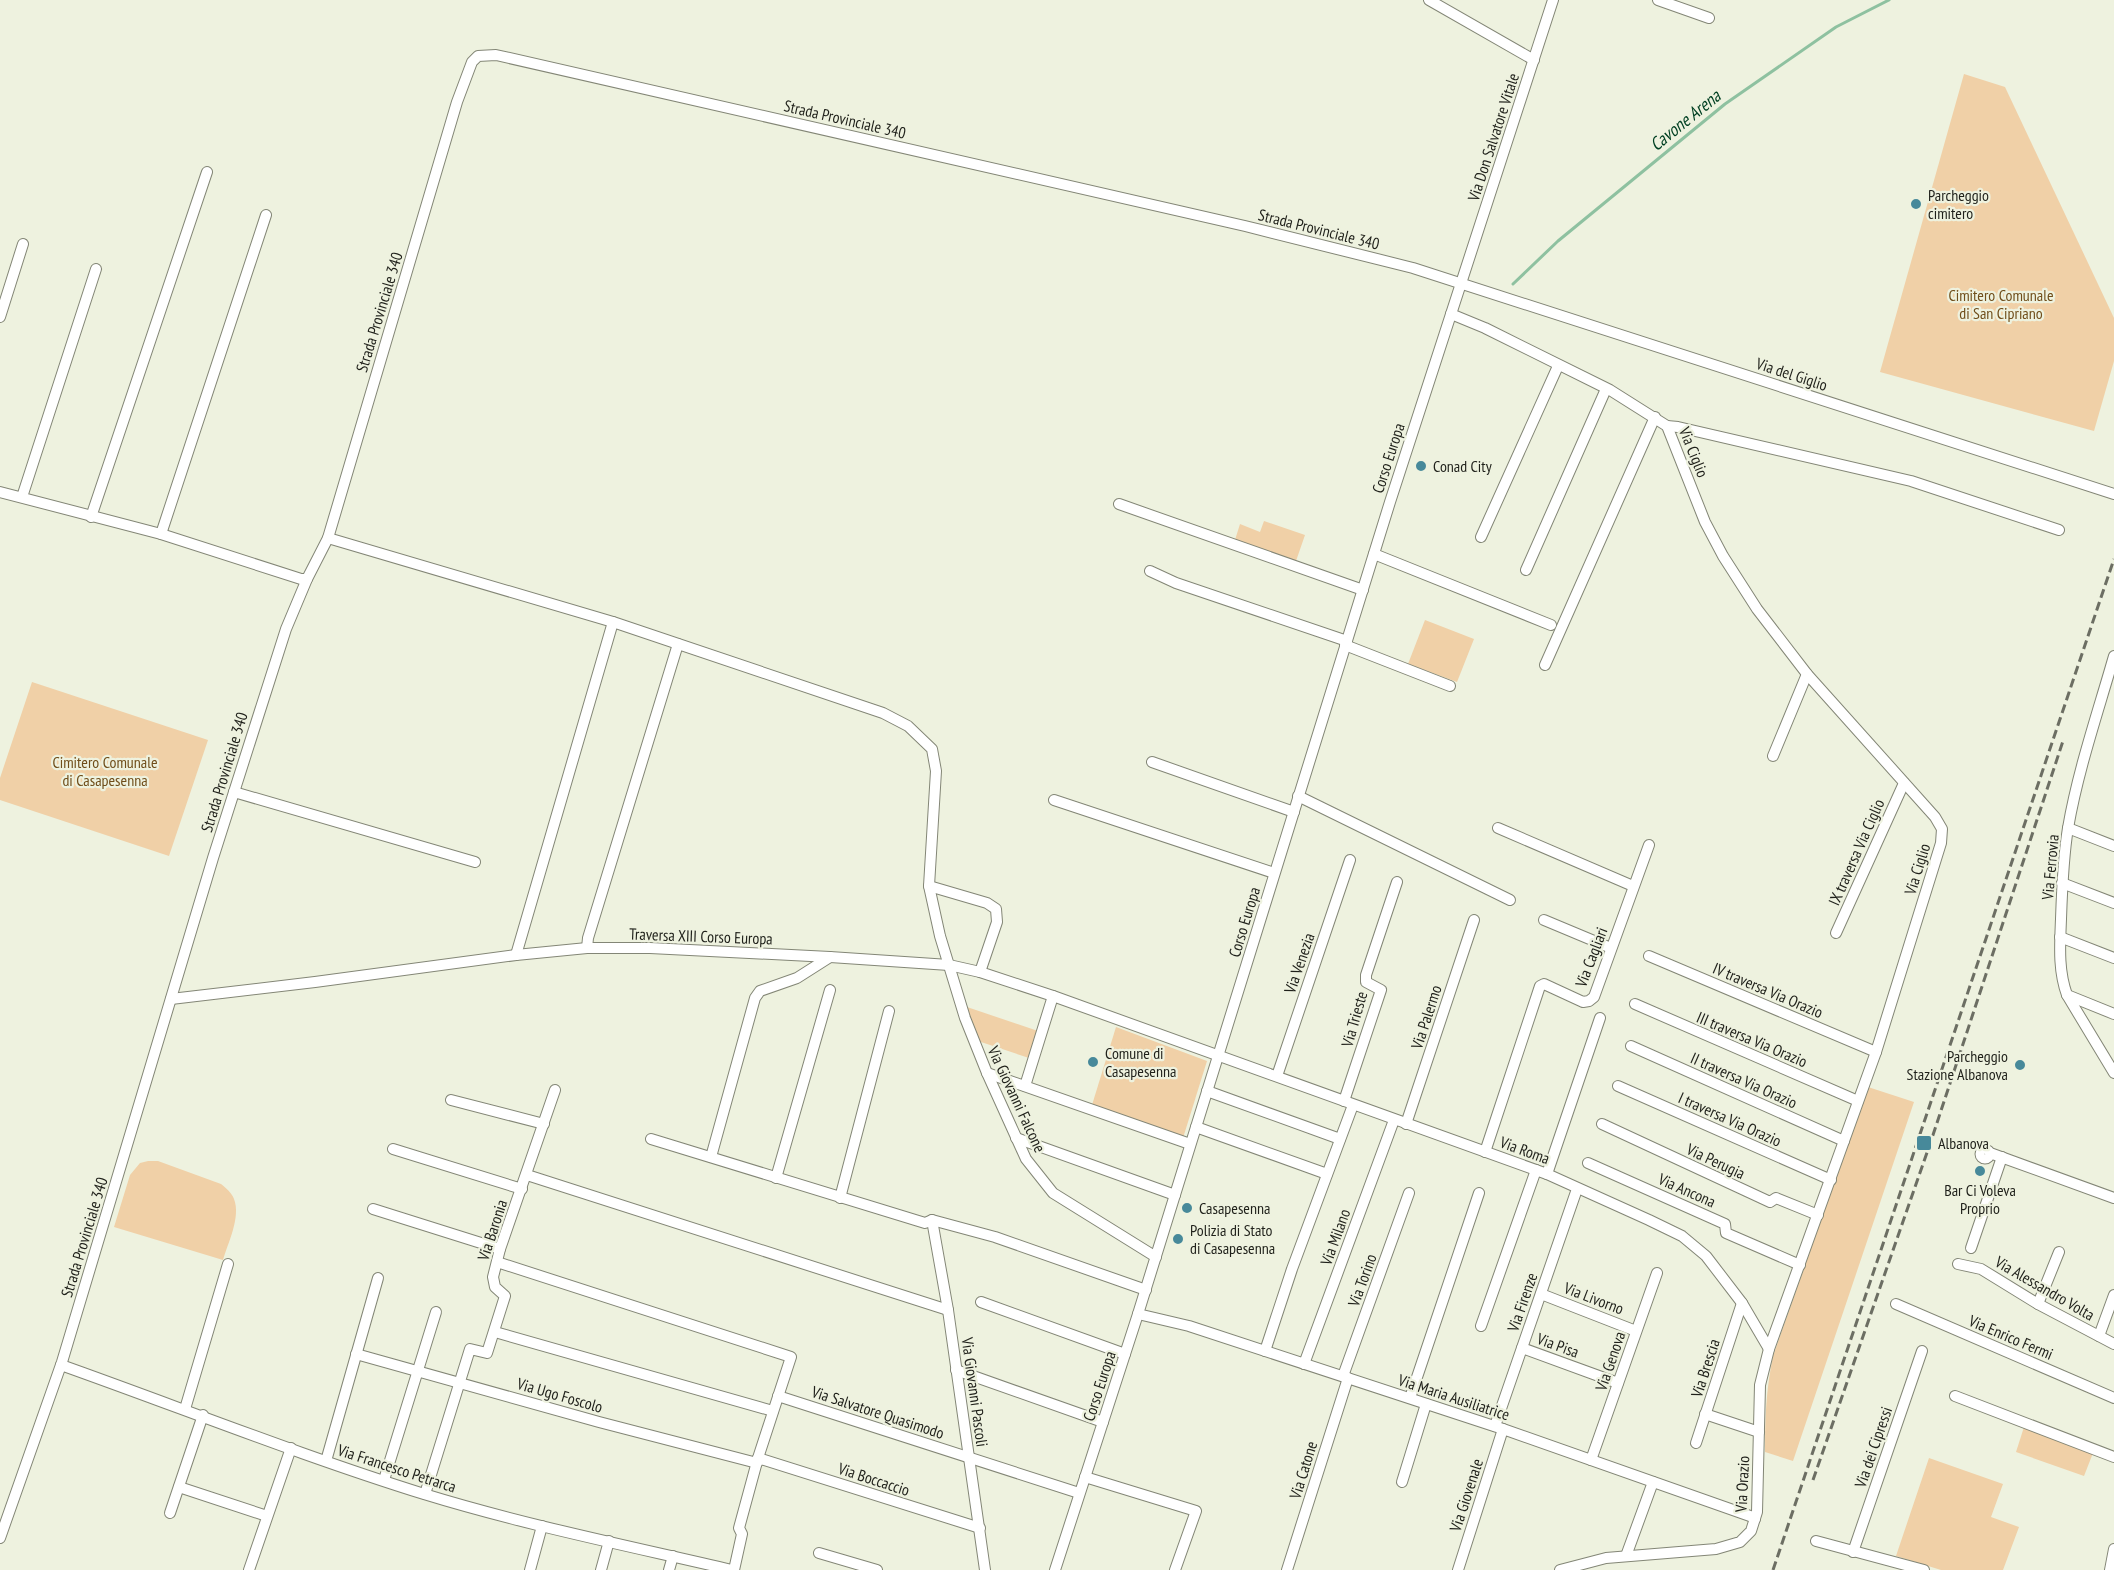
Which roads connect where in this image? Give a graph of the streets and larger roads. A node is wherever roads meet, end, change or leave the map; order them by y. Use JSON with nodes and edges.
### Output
{"nodes":[{"id":1,"x":1429,"y":0,"type":"edge"},
{"id":2,"x":1553,"y":0,"type":"edge"},
{"id":3,"x":1658,"y":0,"type":"edge"},
{"id":4,"x":1709,"y":18,"type":"dead end"},
{"id":5,"x":1534,"y":60,"type":"junction"},
{"id":6,"x":207,"y":172,"type":"dead end"},
{"id":7,"x":266,"y":215,"type":"dead end"},
{"id":8,"x":23,"y":244,"type":"dead end"},
{"id":9,"x":96,"y":269,"type":"dead end"},
{"id":10,"x":1461,"y":283,"type":"junction"},
{"id":11,"x":1451,"y":314,"type":"junction"},
{"id":12,"x":0,"y":317,"type":"edge"},
{"id":13,"x":1558,"y":366,"type":"junction"},
{"id":14,"x":1606,"y":389,"type":"junction"},
{"id":15,"x":1655,"y":417,"type":"junction"},
{"id":16,"x":1667,"y":426,"type":"junction"},
{"id":17,"x":0,"y":492,"type":"edge"},
{"id":18,"x":2114,"y":494,"type":"edge"},
{"id":19,"x":22,"y":497,"type":"junction"},
{"id":20,"x":1119,"y":504,"type":"dead end"},
{"id":21,"x":91,"y":517,"type":"junction"},
{"id":22,"x":2059,"y":530,"type":"dead end"},
{"id":23,"x":160,"y":534,"type":"junction"},
{"id":24,"x":1481,"y":537,"type":"dead end"},
{"id":25,"x":327,"y":538,"type":"junction"},
{"id":26,"x":1374,"y":554,"type":"junction"},
{"id":27,"x":1526,"y":570,"type":"dead end"},
{"id":28,"x":1150,"y":571,"type":"dead end"},
{"id":29,"x":307,"y":579,"type":"junction"},
{"id":30,"x":1363,"y":590,"type":"junction"},
{"id":31,"x":613,"y":622,"type":"junction"},
{"id":32,"x":1551,"y":625,"type":"dead end"},
{"id":33,"x":1346,"y":643,"type":"junction"},
{"id":34,"x":678,"y":644,"type":"junction"},
{"id":35,"x":2114,"y":656,"type":"edge"},
{"id":36,"x":1545,"y":664,"type":"dead end"},
{"id":37,"x":1807,"y":674,"type":"junction"},
{"id":38,"x":1450,"y":686,"type":"dead end"},
{"id":39,"x":1773,"y":756,"type":"dead end"},
{"id":40,"x":1152,"y":762,"type":"dead end"},
{"id":41,"x":1904,"y":783,"type":"junction"},
{"id":42,"x":234,"y":792,"type":"junction"},
{"id":43,"x":1299,"y":796,"type":"junction"},
{"id":44,"x":1054,"y":800,"type":"dead end"},
{"id":45,"x":1294,"y":812,"type":"junction"},
{"id":46,"x":1498,"y":828,"type":"dead end"},
{"id":47,"x":2068,"y":828,"type":"junction"},
{"id":48,"x":1649,"y":845,"type":"dead end"},
{"id":49,"x":2114,"y":846,"type":"edge"},
{"id":50,"x":1350,"y":860,"type":"dead end"},
{"id":51,"x":475,"y":862,"type":"dead end"},
{"id":52,"x":1274,"y":873,"type":"junction"},
{"id":53,"x":1398,"y":882,"type":"dead end"},
{"id":54,"x":2062,"y":883,"type":"junction"},
{"id":55,"x":929,"y":886,"type":"junction"},
{"id":56,"x":1633,"y":886,"type":"junction"},
{"id":57,"x":1510,"y":900,"type":"dead end"},
{"id":58,"x":2114,"y":903,"type":"edge"},
{"id":59,"x":1474,"y":920,"type":"dead end"},
{"id":60,"x":1544,"y":920,"type":"dead end"},
{"id":61,"x":1836,"y":933,"type":"dead end"},
{"id":62,"x":2060,"y":937,"type":"junction"},
{"id":63,"x":587,"y":948,"type":"junction"},
{"id":64,"x":1611,"y":948,"type":"junction"},
{"id":65,"x":516,"y":955,"type":"junction"},
{"id":66,"x":1649,"y":956,"type":"dead end"},
{"id":67,"x":830,"y":957,"type":"junction"},
{"id":68,"x":2114,"y":958,"type":"edge"},
{"id":69,"x":949,"y":965,"type":"junction"},
{"id":70,"x":981,"y":972,"type":"junction"},
{"id":71,"x":830,"y":990,"type":"dead end"},
{"id":72,"x":2067,"y":995,"type":"junction"},
{"id":73,"x":1053,"y":996,"type":"junction"},
{"id":74,"x":171,"y":999,"type":"junction"},
{"id":75,"x":1635,"y":1004,"type":"dead end"},
{"id":76,"x":889,"y":1011,"type":"dead end"},
{"id":77,"x":2114,"y":1014,"type":"edge"},
{"id":78,"x":1600,"y":1018,"type":"dead end"},
{"id":79,"x":1631,"y":1046,"type":"dead end"},
{"id":80,"x":1876,"y":1052,"type":"junction"},
{"id":81,"x":1218,"y":1055,"type":"junction"},
{"id":82,"x":987,"y":1073,"type":"junction"},
{"id":83,"x":2114,"y":1073,"type":"edge"},
{"id":84,"x":1277,"y":1076,"type":"junction"},
{"id":85,"x":1025,"y":1086,"type":"junction"},
{"id":86,"x":1618,"y":1086,"type":"dead end"},
{"id":87,"x":555,"y":1090,"type":"dead end"},
{"id":88,"x":1207,"y":1091,"type":"junction"},
{"id":89,"x":451,"y":1100,"type":"dead end"},
{"id":90,"x":1858,"y":1101,"type":"junction"},
{"id":91,"x":1348,"y":1103,"type":"junction"},
{"id":92,"x":1394,"y":1120,"type":"junction"},
{"id":93,"x":544,"y":1124,"type":"junction"},
{"id":94,"x":1406,"y":1124,"type":"junction"},
{"id":95,"x":1602,"y":1124,"type":"dead end"},
{"id":96,"x":1196,"y":1126,"type":"junction"},
{"id":97,"x":1016,"y":1138,"type":"junction"},
{"id":98,"x":651,"y":1139,"type":"dead end"},
{"id":99,"x":1340,"y":1139,"type":"junction"},
{"id":100,"x":1844,"y":1141,"type":"junction"},
{"id":101,"x":1190,"y":1144,"type":"junction"},
{"id":102,"x":393,"y":1149,"type":"dead end"},
{"id":103,"x":1485,"y":1152,"type":"junction"},
{"id":104,"x":1990,"y":1153,"type":"dead end"},
{"id":105,"x":711,"y":1156,"type":"junction"},
{"id":106,"x":2002,"y":1157,"type":"junction"},
{"id":107,"x":1587,"y":1162,"type":"dead end"},
{"id":108,"x":1536,"y":1170,"type":"junction"},
{"id":109,"x":1327,"y":1174,"type":"junction"},
{"id":110,"x":1547,"y":1174,"type":"junction"},
{"id":111,"x":527,"y":1175,"type":"junction"},
{"id":112,"x":776,"y":1178,"type":"junction"},
{"id":113,"x":1831,"y":1180,"type":"junction"},
{"id":114,"x":522,"y":1189,"type":"junction"},
{"id":115,"x":1577,"y":1189,"type":"junction"},
{"id":116,"x":1409,"y":1193,"type":"dead end"},
{"id":117,"x":1479,"y":1193,"type":"dead end"},
{"id":118,"x":1175,"y":1195,"type":"junction"},
{"id":119,"x":840,"y":1198,"type":"junction"},
{"id":120,"x":2114,"y":1198,"type":"edge"},
{"id":121,"x":373,"y":1209,"type":"dead end"},
{"id":122,"x":1818,"y":1215,"type":"junction"},
{"id":123,"x":932,"y":1220,"type":"junction"},
{"id":124,"x":1971,"y":1248,"type":"dead end"},
{"id":125,"x":500,"y":1249,"type":"junction"},
{"id":126,"x":2059,"y":1252,"type":"dead end"},
{"id":127,"x":1156,"y":1257,"type":"junction"},
{"id":128,"x":497,"y":1262,"type":"junction"},
{"id":129,"x":228,"y":1264,"type":"dead end"},
{"id":130,"x":1958,"y":1264,"type":"dead end"},
{"id":131,"x":1800,"y":1265,"type":"junction"},
{"id":132,"x":1657,"y":1273,"type":"dead end"},
{"id":133,"x":378,"y":1278,"type":"dead end"},
{"id":134,"x":1146,"y":1290,"type":"junction"},
{"id":135,"x":1541,"y":1294,"type":"junction"},
{"id":136,"x":2114,"y":1295,"type":"edge"},
{"id":137,"x":981,"y":1302,"type":"dead end"},
{"id":138,"x":1742,"y":1303,"type":"junction"},
{"id":139,"x":1896,"y":1304,"type":"dead end"},
{"id":140,"x":2038,"y":1304,"type":"junction"},
{"id":141,"x":948,"y":1310,"type":"junction"},
{"id":142,"x":436,"y":1312,"type":"dead end"},
{"id":143,"x":1138,"y":1314,"type":"junction"},
{"id":144,"x":1481,"y":1326,"type":"dead end"},
{"id":145,"x":1636,"y":1331,"type":"junction"},
{"id":146,"x":495,"y":1332,"type":"junction"},
{"id":147,"x":2099,"y":1336,"type":"junction"},
{"id":148,"x":2114,"y":1344,"type":"edge"},
{"id":149,"x":1522,"y":1348,"type":"junction"},
{"id":150,"x":1769,"y":1349,"type":"junction"},
{"id":151,"x":1265,"y":1350,"type":"junction"},
{"id":152,"x":1922,"y":1351,"type":"dead end"},
{"id":153,"x":356,"y":1354,"type":"junction"},
{"id":154,"x":1125,"y":1354,"type":"junction"},
{"id":155,"x":1304,"y":1364,"type":"junction"},
{"id":156,"x":61,"y":1365,"type":"junction"},
{"id":157,"x":956,"y":1370,"type":"junction"},
{"id":158,"x":417,"y":1371,"type":"junction"},
{"id":159,"x":1345,"y":1377,"type":"junction"},
{"id":160,"x":459,"y":1383,"type":"junction"},
{"id":161,"x":1618,"y":1383,"type":"junction"},
{"id":162,"x":778,"y":1396,"type":"junction"},
{"id":163,"x":1955,"y":1396,"type":"dead end"},
{"id":164,"x":1410,"y":1398,"type":"junction"},
{"id":165,"x":2114,"y":1398,"type":"edge"},
{"id":166,"x":1426,"y":1404,"type":"junction"},
{"id":167,"x":185,"y":1409,"type":"junction"},
{"id":168,"x":773,"y":1411,"type":"junction"},
{"id":169,"x":1705,"y":1414,"type":"junction"},
{"id":170,"x":203,"y":1415,"type":"junction"},
{"id":171,"x":1103,"y":1422,"type":"junction"},
{"id":172,"x":1499,"y":1427,"type":"junction"},
{"id":173,"x":1759,"y":1432,"type":"junction"},
{"id":174,"x":1696,"y":1443,"type":"dead end"},
{"id":175,"x":291,"y":1448,"type":"junction"},
{"id":176,"x":2114,"y":1456,"type":"edge"},
{"id":177,"x":969,"y":1457,"type":"junction"},
{"id":178,"x":758,"y":1460,"type":"junction"},
{"id":179,"x":1591,"y":1460,"type":"junction"},
{"id":180,"x":326,"y":1461,"type":"junction"},
{"id":181,"x":1084,"y":1477,"type":"junction"},
{"id":182,"x":384,"y":1480,"type":"junction"},
{"id":183,"x":1402,"y":1482,"type":"dead end"},
{"id":184,"x":1653,"y":1482,"type":"junction"},
{"id":185,"x":178,"y":1487,"type":"junction"},
{"id":186,"x":1079,"y":1493,"type":"junction"},
{"id":187,"x":425,"y":1494,"type":"junction"},
{"id":188,"x":170,"y":1513,"type":"dead end"},
{"id":189,"x":267,"y":1516,"type":"junction"},
{"id":190,"x":1755,"y":1519,"type":"junction"},
{"id":191,"x":542,"y":1526,"type":"junction"},
{"id":192,"x":980,"y":1528,"type":"junction"},
{"id":193,"x":0,"y":1538,"type":"edge"},
{"id":194,"x":609,"y":1541,"type":"junction"},
{"id":195,"x":1816,"y":1541,"type":"dead end"},
{"id":196,"x":2114,"y":1549,"type":"edge"},
{"id":197,"x":1853,"y":1552,"type":"junction"},
{"id":198,"x":819,"y":1553,"type":"dead end"},
{"id":199,"x":673,"y":1556,"type":"junction"},
{"id":200,"x":1626,"y":1556,"type":"junction"},
{"id":201,"x":249,"y":1570,"type":"edge"},
{"id":202,"x":530,"y":1570,"type":"edge"},
{"id":203,"x":601,"y":1570,"type":"edge"},
{"id":204,"x":669,"y":1570,"type":"edge"},
{"id":205,"x":733,"y":1570,"type":"edge"},
{"id":206,"x":877,"y":1570,"type":"edge"},
{"id":207,"x":986,"y":1570,"type":"edge"},
{"id":208,"x":1055,"y":1570,"type":"edge"},
{"id":209,"x":1175,"y":1570,"type":"edge"},
{"id":210,"x":1287,"y":1570,"type":"edge"},
{"id":211,"x":1458,"y":1570,"type":"edge"},
{"id":212,"x":1560,"y":1570,"type":"edge"},
{"id":213,"x":1924,"y":1570,"type":"edge"},
{"id":214,"x":2110,"y":1570,"type":"edge"}],
"edges":[{"from":1,"to":5,"type":"street"},
{"from":2,"to":5,"type":"street","name":"Via Don Salvatore Vitale"},
{"from":3,"to":4,"type":"street"},
{"from":5,"to":10,"type":"street","name":"Via Don Salvatore Vitale"},
{"from":6,"to":21,"type":"street"},
{"from":7,"to":23,"type":"street"},
{"from":8,"to":12,"type":"street"},
{"from":9,"to":19,"type":"street"},
{"from":10,"to":11,"type":"street","name":"Corso Europa"},
{"from":10,"to":18,"type":"street","name":"Via del Giglio"},
{"from":10,"to":25,"type":"street","name":"Strada Provinciale 340"},
{"from":11,"to":13,"type":"street","name":"Via Ciglio"},
{"from":11,"to":26,"type":"street","name":"Corso Europa"},
{"from":13,"to":14,"type":"street","name":"Via Ciglio"},
{"from":13,"to":24,"type":"street"},
{"from":14,"to":15,"type":"street","name":"Via Ciglio"},
{"from":14,"to":27,"type":"street"},
{"from":15,"to":16,"type":"street","name":"Via Ciglio"},
{"from":15,"to":36,"type":"street"},
{"from":16,"to":22,"type":"street","name":"Via Ciglio"},
{"from":16,"to":37,"type":"street","name":"Via Ciglio"},
{"from":17,"to":19,"type":"street"},
{"from":19,"to":21,"type":"street"},
{"from":20,"to":30,"type":"street"},
{"from":21,"to":23,"type":"street"},
{"from":23,"to":29,"type":"street"},
{"from":25,"to":29,"type":"street","name":"Strada Provinciale 340"},
{"from":25,"to":31,"type":"street"},
{"from":26,"to":30,"type":"street","name":"Corso Europa"},
{"from":26,"to":32,"type":"street"},
{"from":28,"to":33,"type":"street"},
{"from":29,"to":42,"type":"street","name":"Strada Provinciale 340"},
{"from":30,"to":33,"type":"street","name":"Corso Europa"},
{"from":31,"to":34,"type":"street"},
{"from":31,"to":65,"type":"street"},
{"from":33,"to":38,"type":"street"},
{"from":33,"to":43,"type":"street","name":"Corso Europa"},
{"from":34,"to":55,"type":"street","name":"Via Giovanni Falcone"},
{"from":34,"to":63,"type":"street"},
{"from":35,"to":47,"type":"street","name":"Via Ferrovia"},
{"from":37,"to":39,"type":"street"},
{"from":37,"to":41,"type":"street","name":"Via Ciglio"},
{"from":40,"to":45,"type":"street"},
{"from":41,"to":61,"type":"street","name":"IX traversa Via Ciglio"},
{"from":41,"to":80,"type":"street","name":"Via Ciglio"},
{"from":42,"to":51,"type":"street"},
{"from":42,"to":74,"type":"street","name":"Strada Provinciale 340"},
{"from":43,"to":45,"type":"street","name":"Corso Europa"},
{"from":43,"to":57,"type":"street"},
{"from":44,"to":52,"type":"street"},
{"from":45,"to":52,"type":"street","name":"Corso Europa"},
{"from":46,"to":56,"type":"street"},
{"from":47,"to":49,"type":"street"},
{"from":47,"to":54,"type":"street","name":"Via Ferrovia"},
{"from":48,"to":56,"type":"street","name":"Via Cagliari"},
{"from":50,"to":84,"type":"street","name":"Via Venezia"},
{"from":52,"to":81,"type":"street","name":"Corso Europa"},
{"from":53,"to":91,"type":"street","name":"Via Trieste"},
{"from":54,"to":58,"type":"street"},
{"from":54,"to":62,"type":"street","name":"Via Ferrovia"},
{"from":55,"to":69,"type":"street","name":"Via Giovanni Falcone"},
{"from":55,"to":70,"type":"street"},
{"from":56,"to":64,"type":"street","name":"Via Cagliari"},
{"from":59,"to":94,"type":"street","name":"Via Palermo"},
{"from":60,"to":64,"type":"street"},
{"from":62,"to":68,"type":"street"},
{"from":62,"to":72,"type":"street","name":"Via Ferrovia"},
{"from":63,"to":65,"type":"street","name":"Traversa XIII Corso Europa"},
{"from":63,"to":67,"type":"street","name":"Traversa XIII Corso Europa"},
{"from":64,"to":103,"type":"street","name":"Via Cagliari"},
{"from":65,"to":74,"type":"street","name":"Traversa XIII Corso Europa"},
{"from":66,"to":80,"type":"street","name":"IV traversa Via Orazio"},
{"from":67,"to":69,"type":"street","name":"Traversa XIII Corso Europa"},
{"from":67,"to":105,"type":"street"},
{"from":69,"to":70,"type":"street","name":"Traversa XIII Corso Europa"},
{"from":69,"to":82,"type":"street","name":"Via Giovanni Falcone"},
{"from":70,"to":73,"type":"street","name":"Traversa XIII Corso Europa"},
{"from":71,"to":112,"type":"street"},
{"from":72,"to":77,"type":"street"},
{"from":72,"to":83,"type":"street","name":"Via Ferrovia"},
{"from":73,"to":81,"type":"street","name":"Traversa XIII Corso Europa"},
{"from":73,"to":85,"type":"street"},
{"from":74,"to":156,"type":"street","name":"Strada Provinciale 340"},
{"from":75,"to":90,"type":"street","name":"III traversa Via Orazio"},
{"from":76,"to":119,"type":"street"},
{"from":78,"to":110,"type":"street"},
{"from":79,"to":100,"type":"street","name":"II traversa Via Orazio"},
{"from":80,"to":90,"type":"street","name":"Via Ciglio"},
{"from":81,"to":84,"type":"street","name":"Via Roma"},
{"from":81,"to":88,"type":"street","name":"Corso Europa"},
{"from":82,"to":85,"type":"street"},
{"from":82,"to":97,"type":"street","name":"Via Giovanni Falcone"},
{"from":84,"to":91,"type":"street","name":"Via Roma"},
{"from":85,"to":101,"type":"street"},
{"from":86,"to":113,"type":"street","name":"I traversa Via Orazio"},
{"from":87,"to":93,"type":"street","name":"Via Baronia"},
{"from":88,"to":96,"type":"street","name":"Corso Europa"},
{"from":88,"to":99,"type":"street"},
{"from":89,"to":93,"type":"street"},
{"from":90,"to":100,"type":"street","name":"Via Ciglio"},
{"from":91,"to":92,"type":"street","name":"Via Roma"},
{"from":91,"to":99,"type":"street"},
{"from":92,"to":94,"type":"street","name":"Via Roma"},
{"from":92,"to":155,"type":"street","name":"Via Milano"},
{"from":93,"to":111,"type":"street","name":"Via Baronia"},
{"from":94,"to":103,"type":"street","name":"Via Roma"},
{"from":95,"to":122,"type":"street","name":"Via Perugia"},
{"from":96,"to":101,"type":"street","name":"Corso Europa"},
{"from":96,"to":109,"type":"street"},
{"from":97,"to":118,"type":"street"},
{"from":97,"to":127,"type":"street","name":"Via Giovanni Falcone"},
{"from":98,"to":105,"type":"street"},
{"from":99,"to":109,"type":"street"},
{"from":100,"to":113,"type":"street","name":"Via Ciglio"},
{"from":101,"to":118,"type":"street","name":"Corso Europa"},
{"from":102,"to":114,"type":"street"},
{"from":103,"to":108,"type":"street","name":"Via Roma"},
{"from":104,"to":106,"type":"street"},
{"from":105,"to":112,"type":"street"},
{"from":106,"to":120,"type":"street"},
{"from":106,"to":124,"type":"street"},
{"from":107,"to":131,"type":"street","name":"Via Ancona"},
{"from":108,"to":110,"type":"street","name":"Via Roma"},
{"from":108,"to":144,"type":"street"},
{"from":109,"to":151,"type":"street"},
{"from":110,"to":115,"type":"street","name":"Via Roma"},
{"from":111,"to":114,"type":"street","name":"Via Baronia"},
{"from":111,"to":141,"type":"street"},
{"from":112,"to":119,"type":"street"},
{"from":113,"to":122,"type":"street","name":"Via Ciglio"},
{"from":114,"to":125,"type":"street","name":"Via Baronia"},
{"from":115,"to":135,"type":"street","name":"Via Firenze"},
{"from":115,"to":138,"type":"street","name":"Via Roma"},
{"from":116,"to":159,"type":"street","name":"Via Torino"},
{"from":117,"to":164,"type":"street"},
{"from":118,"to":127,"type":"street","name":"Corso Europa"},
{"from":119,"to":123,"type":"street"},
{"from":121,"to":125,"type":"street"},
{"from":122,"to":131,"type":"street","name":"Via Ciglio"},
{"from":123,"to":134,"type":"street"},
{"from":123,"to":141,"type":"street","name":"Via Giovanni Pascoli"},
{"from":125,"to":128,"type":"street","name":"Via Baronia"},
{"from":126,"to":140,"type":"street"},
{"from":127,"to":134,"type":"street","name":"Corso Europa"},
{"from":128,"to":146,"type":"street","name":"Via Baronia"},
{"from":128,"to":162,"type":"street"},
{"from":129,"to":167,"type":"street"},
{"from":130,"to":140,"type":"street","name":"Via Alessandro Volta"},
{"from":131,"to":150,"type":"street","name":"Via Ciglio"},
{"from":132,"to":145,"type":"street","name":"Via Genova"},
{"from":133,"to":153,"type":"street"},
{"from":134,"to":143,"type":"street","name":"Corso Europa"},
{"from":135,"to":145,"type":"street","name":"Via Livorno"},
{"from":135,"to":149,"type":"street","name":"Via Firenze"},
{"from":136,"to":147,"type":"street"},
{"from":137,"to":154,"type":"street"},
{"from":138,"to":150,"type":"street","name":"Via Roma"},
{"from":138,"to":169,"type":"street","name":"Via Brescia"},
{"from":139,"to":165,"type":"street","name":"Via Enrico Fermi"},
{"from":140,"to":147,"type":"street","name":"Via Alessandro Volta"},
{"from":141,"to":157,"type":"street","name":"Via Giovanni Pascoli"},
{"from":142,"to":158,"type":"street"},
{"from":143,"to":151,"type":"street","name":"Via Maria Ausiliatrice"},
{"from":143,"to":154,"type":"street","name":"Corso Europa"},
{"from":145,"to":161,"type":"street","name":"Via Genova"},
{"from":146,"to":160,"type":"street","name":"Via Baronia"},
{"from":146,"to":168,"type":"street"},
{"from":147,"to":148,"type":"street","name":"Via Alessandro Volta"},
{"from":149,"to":161,"type":"street","name":"Via Pisa"},
{"from":149,"to":172,"type":"street","name":"Via Firenze"},
{"from":150,"to":173,"type":"street","name":"Via Orazio"},
{"from":151,"to":155,"type":"street","name":"Via Maria Ausiliatrice"},
{"from":152,"to":197,"type":"street","name":"Via dei Cipressi"},
{"from":153,"to":158,"type":"street","name":"Via Ugo Foscolo"},
{"from":153,"to":180,"type":"street"},
{"from":154,"to":171,"type":"street","name":"Corso Europa"},
{"from":155,"to":159,"type":"street","name":"Via Maria Ausiliatrice"},
{"from":156,"to":167,"type":"street","name":"Via Francesco Petrarca"},
{"from":156,"to":193,"type":"street","name":"Strada Provinciale 340"},
{"from":157,"to":171,"type":"street"},
{"from":157,"to":177,"type":"street","name":"Via Giovanni Pascoli"},
{"from":158,"to":160,"type":"street","name":"Via Ugo Foscolo"},
{"from":158,"to":182,"type":"street"},
{"from":159,"to":164,"type":"street","name":"Via Maria Ausiliatrice"},
{"from":159,"to":210,"type":"street","name":"Via Catone"},
{"from":160,"to":178,"type":"street","name":"Via Ugo Foscolo"},
{"from":160,"to":187,"type":"street","name":"Via Baronia"},
{"from":161,"to":179,"type":"street","name":"Via Genova"},
{"from":162,"to":168,"type":"street"},
{"from":162,"to":177,"type":"street","name":"Via Salvatore Quasimodo"},
{"from":163,"to":176,"type":"street"},
{"from":164,"to":166,"type":"street","name":"Via Maria Ausiliatrice"},
{"from":166,"to":172,"type":"street","name":"Via Maria Ausiliatrice"},
{"from":166,"to":183,"type":"street"},
{"from":167,"to":170,"type":"street","name":"Via Francesco Petrarca"},
{"from":168,"to":178,"type":"street"},
{"from":169,"to":173,"type":"street"},
{"from":169,"to":174,"type":"street","name":"Via Brescia"},
{"from":170,"to":175,"type":"street","name":"Via Francesco Petrarca"},
{"from":170,"to":185,"type":"street"},
{"from":171,"to":181,"type":"street","name":"Corso Europa"},
{"from":172,"to":179,"type":"street","name":"Via Maria Ausiliatrice"},
{"from":172,"to":211,"type":"street","name":"Via Giovenale"},
{"from":173,"to":190,"type":"street","name":"Via Orazio"},
{"from":175,"to":180,"type":"street","name":"Via Francesco Petrarca"},
{"from":175,"to":189,"type":"street"},
{"from":177,"to":186,"type":"street","name":"Via Salvatore Quasimodo"},
{"from":177,"to":192,"type":"street","name":"Via Giovanni Pascoli"},
{"from":178,"to":192,"type":"street","name":"Via Boccaccio"},
{"from":178,"to":205,"type":"street"},
{"from":179,"to":184,"type":"street","name":"Via Maria Ausiliatrice"},
{"from":180,"to":182,"type":"street","name":"Via Francesco Petrarca"},
{"from":181,"to":186,"type":"street","name":"Corso Europa"},
{"from":181,"to":209,"type":"street"},
{"from":182,"to":187,"type":"street","name":"Via Francesco Petrarca"},
{"from":184,"to":190,"type":"street","name":"Via Maria Ausiliatrice"},
{"from":184,"to":200,"type":"street"},
{"from":185,"to":188,"type":"street"},
{"from":185,"to":189,"type":"street"},
{"from":186,"to":208,"type":"street","name":"Corso Europa"},
{"from":187,"to":191,"type":"street","name":"Via Francesco Petrarca"},
{"from":189,"to":201,"type":"street"},
{"from":190,"to":200,"type":"street","name":"Via Orazio"},
{"from":191,"to":194,"type":"street","name":"Via Francesco Petrarca"},
{"from":191,"to":202,"type":"street"},
{"from":192,"to":207,"type":"street","name":"Via Giovanni Pascoli"},
{"from":194,"to":199,"type":"street","name":"Via Francesco Petrarca"},
{"from":194,"to":203,"type":"street"},
{"from":195,"to":197,"type":"street"},
{"from":196,"to":214,"type":"street"},
{"from":197,"to":213,"type":"street"},
{"from":198,"to":206,"type":"street"},
{"from":199,"to":204,"type":"street"},
{"from":199,"to":205,"type":"street","name":"Via Francesco Petrarca"},
{"from":200,"to":212,"type":"street","name":"Via Orazio"}]}
